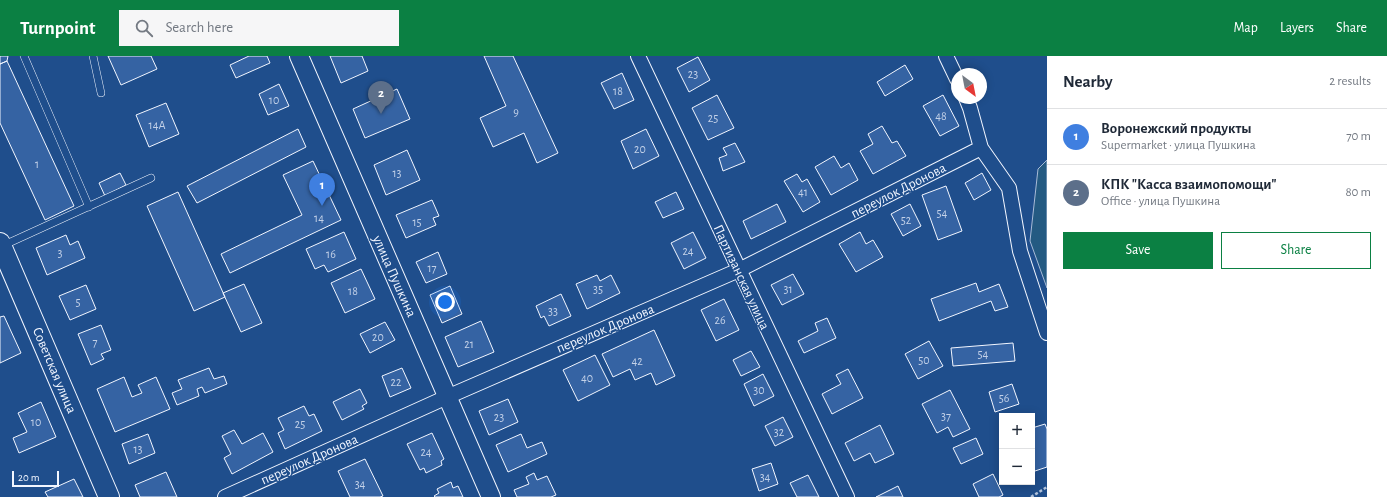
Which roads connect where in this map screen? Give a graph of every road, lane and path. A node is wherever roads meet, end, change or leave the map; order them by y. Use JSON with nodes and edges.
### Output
{"nodes":[{"id":1,"x":24,"y":56,"type":"edge"},
{"id":2,"x":92,"y":56,"type":"edge"},
{"id":3,"x":298,"y":56,"type":"edge"},
{"id":4,"x":638,"y":56,"type":"edge"},
{"id":5,"x":946,"y":56,"type":"edge"},
{"id":6,"x":952,"y":68,"type":"edge"},
{"id":7,"x":101,"y":93,"type":"dead end"},
{"id":8,"x":968,"y":104,"type":"edge"},
{"id":9,"x":981,"y":148,"type":"junction"},
{"id":10,"x":151,"y":178,"type":"dead end"},
{"id":11,"x":89,"y":207,"type":"junction"},
{"id":12,"x":2,"y":253,"type":"edge"},
{"id":13,"x":739,"y":270,"type":"junction"},
{"id":14,"x":1047,"y":333,"type":"edge"},
{"id":15,"x":447,"y":397,"type":"junction"},
{"id":16,"x":1047,"y":486,"type":"edge"},
{"id":17,"x":109,"y":497,"type":"edge"},
{"id":18,"x":225,"y":497,"type":"edge"},
{"id":19,"x":491,"y":497,"type":"edge"},
{"id":20,"x":847,"y":497,"type":"edge"},
{"id":21,"x":1031,"y":497,"type":"edge"}],
"edges":[{"from":1,"to":11,"type":"lane"},
{"from":2,"to":7,"type":"lane"},
{"from":3,"to":15,"type":"street","name":"улица Пушкина"},
{"from":4,"to":13,"type":"street","name":"Партизанская улица"},
{"from":5,"to":6,"type":"street"},
{"from":8,"to":9,"type":"street"},
{"from":9,"to":13,"type":"street","name":"переулок Дронова"},
{"from":9,"to":14,"type":"street"},
{"from":10,"to":11,"type":"lane"},
{"from":11,"to":12,"type":"lane"},
{"from":12,"to":17,"type":"main road","name":"Советская улица"},
{"from":13,"to":15,"type":"street","name":"переулок Дронова"},
{"from":13,"to":20,"type":"street","name":"Партизанская улица"},
{"from":15,"to":18,"type":"street","name":"переулок Дронова"},
{"from":15,"to":19,"type":"street","name":"улица Пушкина"},
{"from":16,"to":21,"type":"path"}]}
